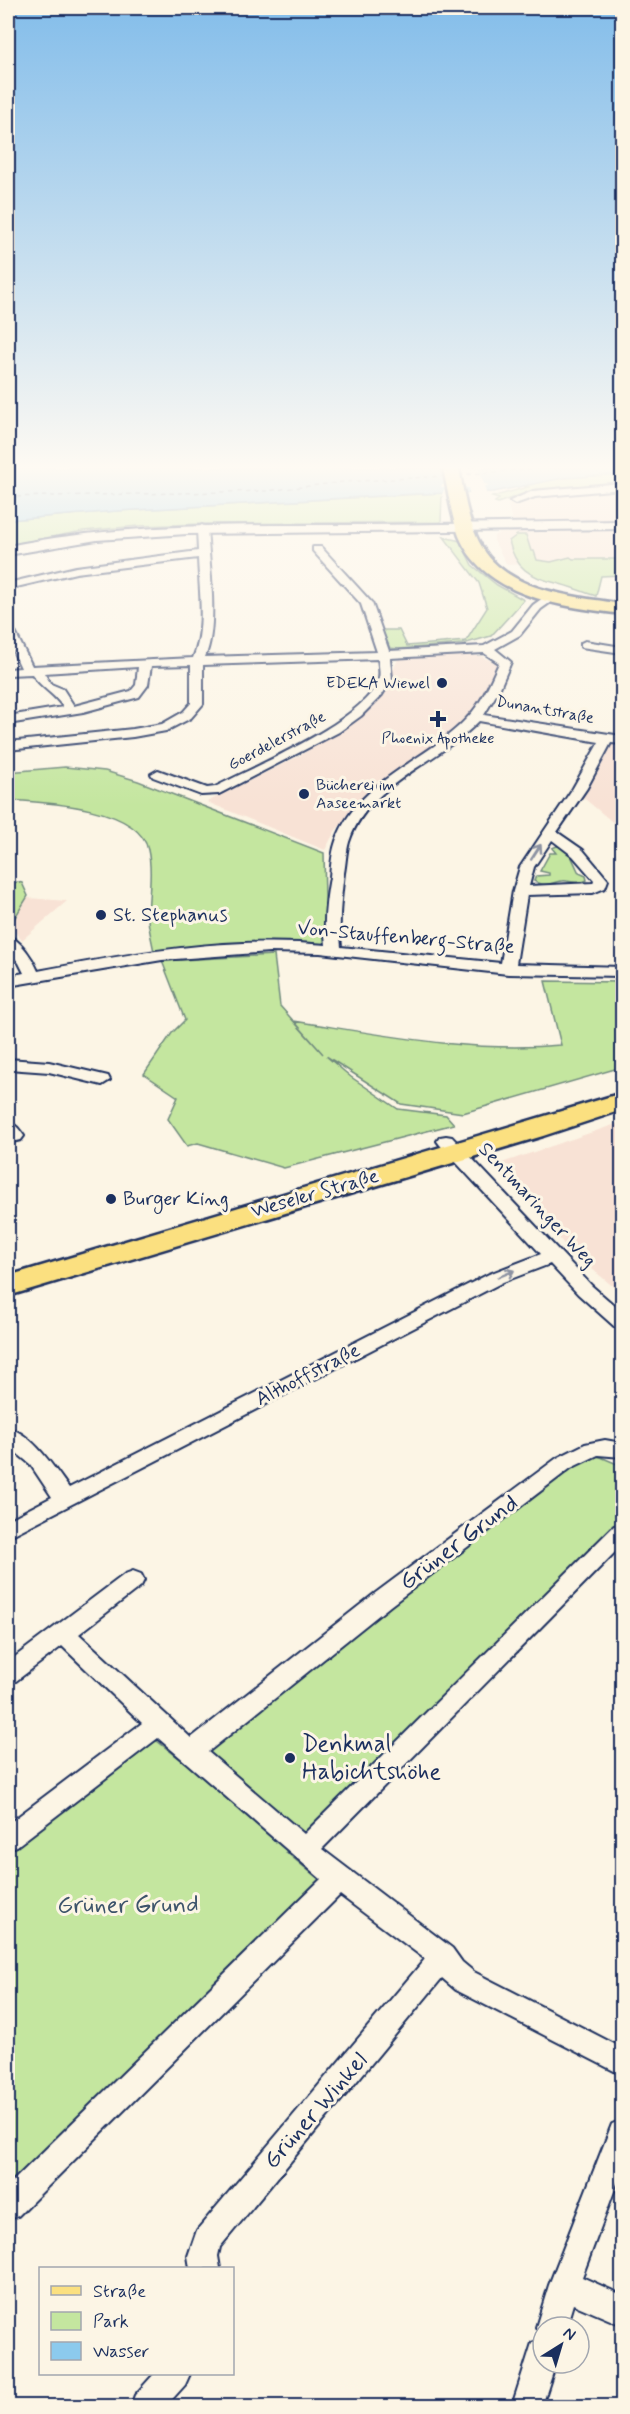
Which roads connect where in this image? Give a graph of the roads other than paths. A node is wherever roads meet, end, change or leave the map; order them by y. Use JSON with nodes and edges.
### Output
{"nodes":[{"id":1,"x":31,"y":581,"type":"edge"},
{"id":2,"x":203,"y":581,"type":"edge"},
{"id":3,"x":347,"y":581,"type":"edge"},
{"id":4,"x":507,"y":581,"type":"edge"},
{"id":5,"x":8,"y":586,"type":"edge"},
{"id":6,"x":554,"y":595,"type":"junction"},
{"id":7,"x":622,"y":609,"type":"edge"},
{"id":8,"x":8,"y":630,"type":"edge"},
{"id":9,"x":585,"y":645,"type":"dead end"},
{"id":10,"x":487,"y":649,"type":"junction"},
{"id":11,"x":622,"y":650,"type":"edge"},
{"id":12,"x":384,"y":655,"type":"junction"},
{"id":13,"x":197,"y":661,"type":"junction"},
{"id":14,"x":145,"y":663,"type":"junction"},
{"id":15,"x":31,"y":669,"type":"junction"},
{"id":16,"x":8,"y":672,"type":"edge"},
{"id":17,"x":8,"y":706,"type":"edge"},
{"id":18,"x":71,"y":710,"type":"junction"},
{"id":19,"x":476,"y":717,"type":"junction"},
{"id":20,"x":10,"y":719,"type":"edge"},
{"id":21,"x":607,"y":740,"type":"junction"},
{"id":22,"x":622,"y":740,"type":"edge"},
{"id":23,"x":8,"y":746,"type":"edge"},
{"id":24,"x":158,"y":774,"type":"dead end"},
{"id":25,"x":549,"y":833,"type":"junction"},
{"id":26,"x":520,"y":891,"type":"junction"},
{"id":27,"x":8,"y":941,"type":"edge"},
{"id":28,"x":333,"y":942,"type":"junction"},
{"id":29,"x":508,"y":969,"type":"junction"},
{"id":30,"x":622,"y":972,"type":"edge"},
{"id":31,"x":33,"y":976,"type":"junction"},
{"id":32,"x":8,"y":981,"type":"edge"},
{"id":33,"x":8,"y":1064,"type":"edge"},
{"id":34,"x":102,"y":1080,"type":"dead end"},
{"id":35,"x":622,"y":1087,"type":"edge"},
{"id":36,"x":622,"y":1101,"type":"edge"},
{"id":37,"x":8,"y":1127,"type":"edge"},
{"id":38,"x":8,"y":1138,"type":"edge"},
{"id":39,"x":452,"y":1146,"type":"junction"},
{"id":40,"x":553,"y":1256,"type":"junction"},
{"id":41,"x":8,"y":1272,"type":"edge"},
{"id":42,"x":8,"y":1286,"type":"edge"},
{"id":43,"x":622,"y":1322,"type":"edge"},
{"id":44,"x":8,"y":1435,"type":"edge"},
{"id":45,"x":622,"y":1450,"type":"edge"},
{"id":46,"x":64,"y":1498,"type":"junction"},
{"id":47,"x":8,"y":1529,"type":"edge"},
{"id":48,"x":622,"y":1532,"type":"edge"},
{"id":49,"x":133,"y":1580,"type":"dead end"},
{"id":50,"x":63,"y":1633,"type":"junction"},
{"id":51,"x":8,"y":1674,"type":"edge"},
{"id":52,"x":159,"y":1724,"type":"junction"},
{"id":53,"x":192,"y":1751,"type":"junction"},
{"id":54,"x":8,"y":1838,"type":"edge"},
{"id":55,"x":305,"y":1850,"type":"junction"},
{"id":56,"x":339,"y":1879,"type":"junction"},
{"id":57,"x":444,"y":1958,"type":"junction"},
{"id":58,"x":622,"y":2062,"type":"edge"},
{"id":59,"x":622,"y":2134,"type":"edge"},
{"id":60,"x":8,"y":2206,"type":"edge"},
{"id":61,"x":205,"y":2267,"type":"edge"},
{"id":62,"x":564,"y":2285,"type":"junction"},
{"id":63,"x":622,"y":2310,"type":"edge"},
{"id":64,"x":555,"y":2315,"type":"edge"},
{"id":65,"x":172,"y":2375,"type":"edge"},
{"id":66,"x":537,"y":2375,"type":"edge"},
{"id":67,"x":147,"y":2406,"type":"edge"},
{"id":68,"x":527,"y":2406,"type":"edge"}],
"edges":[{"from":1,"to":5,"type":"street"},
{"from":2,"to":13,"type":"street"},
{"from":3,"to":12,"type":"street","name":"Goerdelerstraße"},
{"from":4,"to":6,"type":"main road"},
{"from":6,"to":7,"type":"main road"},
{"from":6,"to":10,"type":"street"},
{"from":8,"to":15,"type":"street"},
{"from":9,"to":11,"type":"street"},
{"from":10,"to":12,"type":"street"},
{"from":10,"to":19,"type":"street"},
{"from":12,"to":13,"type":"street"},
{"from":12,"to":24,"type":"street","name":"Goerdelerstraße"},
{"from":13,"to":14,"type":"street"},
{"from":13,"to":23,"type":"street"},
{"from":14,"to":15,"type":"street"},
{"from":14,"to":18,"type":"street"},
{"from":15,"to":16,"type":"street"},
{"from":15,"to":18,"type":"street"},
{"from":17,"to":20,"type":"street"},
{"from":18,"to":20,"type":"street"},
{"from":19,"to":21,"type":"street","name":"Dunantstraße"},
{"from":19,"to":28,"type":"street"},
{"from":21,"to":22,"type":"street","name":"Dunantstraße"},
{"from":21,"to":25,"type":"street","name":"Dunantstraße"},
{"from":26,"to":25,"type":"street","name":"Dunantstraße","one_way":true},
{"from":25,"to":26,"type":"street"},
{"from":26,"to":29,"type":"street","name":"Dunantstraße"},
{"from":27,"to":31,"type":"street"},
{"from":28,"to":29,"type":"street","name":"Von-Stauffenberg-Straße"},
{"from":28,"to":31,"type":"street","name":"Von-Stauffenberg-Straße"},
{"from":29,"to":30,"type":"street","name":"Von-Stauffenberg-Straße"},
{"from":31,"to":32,"type":"street","name":"Von-Stauffenberg-Straße"},
{"from":33,"to":34,"type":"street"},
{"from":35,"to":39,"type":"main road","name":"Weseler Straße"},
{"from":36,"to":39,"type":"main road","name":"Weseler Straße"},
{"from":37,"to":38,"type":"street"},
{"from":39,"to":40,"type":"street","name":"Sentmaringer Weg"},
{"from":39,"to":41,"type":"main road","name":"Weseler Straße"},
{"from":39,"to":42,"type":"main road","name":"Weseler Straße"},
{"from":40,"to":43,"type":"street","name":"Sentmaringer Weg"},
{"from":46,"to":40,"type":"street","name":"Althoffstraße","one_way":true},
{"from":44,"to":46,"type":"street"},
{"from":45,"to":53,"type":"street","name":"Grüner Grund"},
{"from":46,"to":47,"type":"street","name":"Althoffstraße"},
{"from":48,"to":55,"type":"street"},
{"from":49,"to":50,"type":"street"},
{"from":50,"to":51,"type":"street"},
{"from":50,"to":52,"type":"street"},
{"from":52,"to":53,"type":"street"},
{"from":52,"to":54,"type":"street"},
{"from":53,"to":55,"type":"street"},
{"from":55,"to":56,"type":"street"},
{"from":56,"to":57,"type":"street"},
{"from":56,"to":60,"type":"street"},
{"from":57,"to":58,"type":"street"},
{"from":57,"to":61,"type":"street","name":"Grüner Winkel"},
{"from":59,"to":62,"type":"street"},
{"from":62,"to":63,"type":"street"},
{"from":62,"to":64,"type":"street"},
{"from":65,"to":67,"type":"street"},
{"from":66,"to":68,"type":"street"}]}
